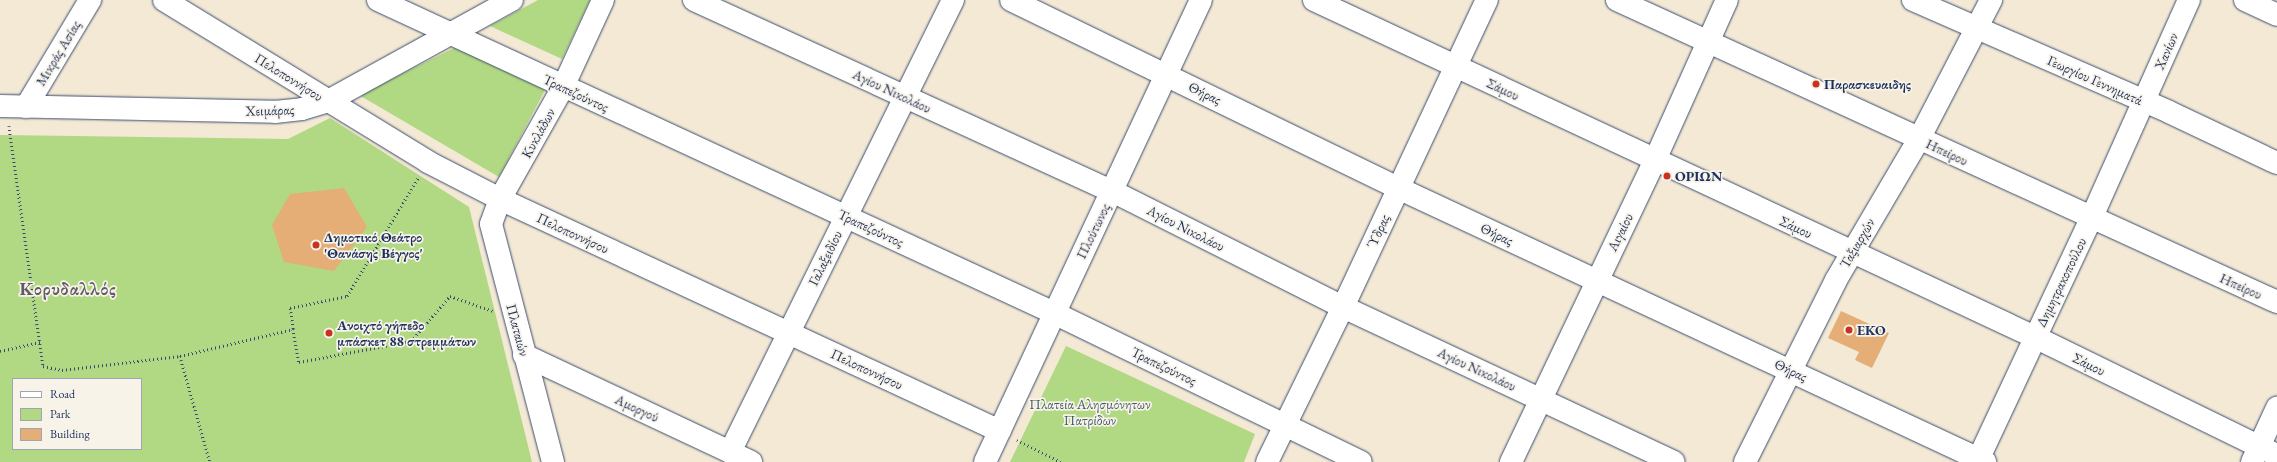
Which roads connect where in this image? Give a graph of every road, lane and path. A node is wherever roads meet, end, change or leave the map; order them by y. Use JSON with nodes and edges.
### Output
{"nodes":[{"id":1,"x":90,"y":0,"type":"edge"},
{"id":2,"x":164,"y":0,"type":"edge"},
{"id":3,"x":378,"y":0,"type":"edge"},
{"id":4,"x":512,"y":0,"type":"edge"},
{"id":5,"x":603,"y":0,"type":"edge"},
{"id":6,"x":694,"y":0,"type":"edge"},
{"id":7,"x":953,"y":0,"type":"edge"},
{"id":8,"x":1011,"y":0,"type":"edge"},
{"id":9,"x":1201,"y":0,"type":"edge"},
{"id":10,"x":1314,"y":0,"type":"edge"},
{"id":11,"x":1487,"y":0,"type":"edge"},
{"id":12,"x":1617,"y":0,"type":"edge"},
{"id":13,"x":1727,"y":0,"type":"edge"},
{"id":14,"x":1913,"y":0,"type":"edge"},
{"id":15,"x":1991,"y":0,"type":"edge"},
{"id":16,"x":2190,"y":0,"type":"edge"},
{"id":17,"x":2245,"y":0,"type":"edge"},
{"id":18,"x":2277,"y":15,"type":"edge"},
{"id":19,"x":1976,"y":28,"type":"junction"},
{"id":20,"x":449,"y":34,"type":"junction"},
{"id":21,"x":1708,"y":42,"type":"junction"},
{"id":22,"x":1455,"y":66,"type":"junction"},
{"id":23,"x":1166,"y":74,"type":"junction"},
{"id":24,"x":563,"y":87,"type":"junction"},
{"id":25,"x":906,"y":98,"type":"junction"},
{"id":26,"x":328,"y":101,"type":"junction"},
{"id":27,"x":2143,"y":102,"type":"junction"},
{"id":28,"x":11,"y":106,"type":"edge"},
{"id":29,"x":1919,"y":139,"type":"junction"},
{"id":30,"x":1655,"y":160,"type":"junction"},
{"id":31,"x":428,"y":162,"type":"junction"},
{"id":32,"x":2277,"y":163,"type":"edge"},
{"id":33,"x":1398,"y":188,"type":"junction"},
{"id":34,"x":1112,"y":191,"type":"junction"},
{"id":35,"x":500,"y":199,"type":"junction"},
{"id":36,"x":846,"y":216,"type":"junction"},
{"id":37,"x":2091,"y":219,"type":"junction"},
{"id":38,"x":1850,"y":253,"type":"junction"},
{"id":39,"x":1597,"y":281,"type":"junction"},
{"id":40,"x":2277,"y":302,"type":"edge"},
{"id":41,"x":1343,"y":307,"type":"junction"},
{"id":42,"x":1054,"y":312,"type":"junction"},
{"id":43,"x":515,"y":319,"type":"junction"},
{"id":44,"x":293,"y":329,"type":"junction"},
{"id":45,"x":788,"y":333,"type":"junction"},
{"id":46,"x":2034,"y":337,"type":"junction"},
{"id":47,"x":40,"y":342,"type":"junction"},
{"id":48,"x":0,"y":351,"type":"edge"},
{"id":49,"x":524,"y":355,"type":"junction"},
{"id":50,"x":180,"y":356,"type":"junction"},
{"id":51,"x":1790,"y":369,"type":"junction"},
{"id":52,"x":1540,"y":398,"type":"junction"},
{"id":53,"x":2277,"y":408,"type":"edge"},
{"id":54,"x":1284,"y":425,"type":"junction"},
{"id":55,"x":1000,"y":431,"type":"junction"},
{"id":56,"x":730,"y":452,"type":"junction"},
{"id":57,"x":2263,"y":454,"type":"edge"},
{"id":58,"x":1980,"y":461,"type":"edge"},
{"id":59,"x":210,"y":462,"type":"edge"},
{"id":60,"x":553,"y":462,"type":"edge"},
{"id":61,"x":751,"y":462,"type":"edge"},
{"id":62,"x":985,"y":462,"type":"edge"},
{"id":63,"x":1062,"y":462,"type":"edge"},
{"id":64,"x":1267,"y":462,"type":"edge"},
{"id":65,"x":1361,"y":462,"type":"edge"},
{"id":66,"x":1511,"y":462,"type":"edge"},
{"id":67,"x":1674,"y":462,"type":"edge"},
{"id":68,"x":1745,"y":462,"type":"edge"}],
"edges":[{"from":1,"to":28,"type":"street","name":"Μικράς Ασίας"},
{"from":2,"to":26,"type":"street","name":"Πελοποννήσου"},
{"from":3,"to":20,"type":"street","name":"Τραπεζούντος"},
{"from":4,"to":20,"type":"street","name":"Χειμάρας"},
{"from":5,"to":24,"type":"street","name":"Κυκλάδων"},
{"from":6,"to":25,"type":"street","name":"Αγίου Νικολάου"},
{"from":7,"to":25,"type":"street","name":"Γαλαξειδίου"},
{"from":8,"to":23,"type":"street","name":"Θήρας"},
{"from":9,"to":23,"type":"street","name":"Πλούτωνος"},
{"from":10,"to":22,"type":"street","name":"Σάμου"},
{"from":11,"to":22,"type":"street","name":"Ύδρας"},
{"from":12,"to":21,"type":"street","name":"Ηπείρου"},
{"from":13,"to":21,"type":"street","name":"Αιγαίου"},
{"from":14,"to":19,"type":"street","name":"Γεωργίου Γεννηματά"},
{"from":15,"to":19,"type":"street","name":"Ταξιαρχών"},
{"from":16,"to":27,"type":"street","name":"Χανίων"},
{"from":17,"to":18,"type":"street"},
{"from":19,"to":27,"type":"street","name":"Γεωργίου Γεννηματά"},
{"from":19,"to":29,"type":"street","name":"Ταξιαρχών"},
{"from":20,"to":24,"type":"street","name":"Τραπεζούντος"},
{"from":20,"to":26,"type":"street","name":"Χειμάρας"},
{"from":21,"to":29,"type":"street","name":"Ηπείρου"},
{"from":21,"to":30,"type":"street","name":"Αιγαίου"},
{"from":22,"to":30,"type":"street","name":"Σάμου"},
{"from":22,"to":33,"type":"street","name":"Ύδρας"},
{"from":23,"to":33,"type":"street","name":"Θήρας"},
{"from":23,"to":34,"type":"street","name":"Πλούτωνος"},
{"from":24,"to":35,"type":"street","name":"Κυκλάδων"},
{"from":24,"to":36,"type":"street","name":"Τραπεζούντος"},
{"from":25,"to":34,"type":"street","name":"Αγίου Νικολάου"},
{"from":25,"to":36,"type":"street","name":"Γαλαξειδίου"},
{"from":26,"to":28,"type":"street","name":"Χειμάρας"},
{"from":26,"to":31,"type":"street","name":"Πελοποννήσου"},
{"from":27,"to":32,"type":"street","name":"Γεωργίου Γεννηματά"},
{"from":27,"to":37,"type":"street","name":"Δημητρακοπούλου"},
{"from":28,"to":47,"type":"path"},
{"from":29,"to":37,"type":"street","name":"Ηπείρου"},
{"from":29,"to":38,"type":"street","name":"Ταξιαρχών"},
{"from":30,"to":38,"type":"street","name":"Σάμου"},
{"from":30,"to":39,"type":"street","name":"Αιγαίου"},
{"from":31,"to":35,"type":"street","name":"Πελοποννήσου"},
{"from":31,"to":44,"type":"path"},
{"from":33,"to":39,"type":"street","name":"Θήρας"},
{"from":33,"to":41,"type":"street","name":"Ύδρας"},
{"from":34,"to":41,"type":"street","name":"Αγίου Νικολάου"},
{"from":34,"to":42,"type":"street","name":"Πλούτωνος"},
{"from":35,"to":43,"type":"street","name":"Πλαταιών"},
{"from":35,"to":45,"type":"street","name":"Πελοποννήσου"},
{"from":36,"to":42,"type":"street","name":"Τραπεζούντος"},
{"from":36,"to":45,"type":"street","name":"Γαλαξειδίου"},
{"from":37,"to":40,"type":"street","name":"Ηπείρου"},
{"from":37,"to":46,"type":"street","name":"Δημητρακοπούλου"},
{"from":38,"to":46,"type":"street","name":"Σάμου"},
{"from":38,"to":51,"type":"street","name":"Ταξιαρχών"},
{"from":39,"to":51,"type":"street","name":"Θήρας"},
{"from":39,"to":52,"type":"street","name":"Αιγαίου"},
{"from":41,"to":52,"type":"street","name":"Αγίου Νικολάου"},
{"from":41,"to":54,"type":"street","name":"Ύδρας"},
{"from":42,"to":54,"type":"street","name":"Τραπεζούντος"},
{"from":42,"to":55,"type":"street","name":"Πλούτωνος"},
{"from":43,"to":44,"type":"path"},
{"from":43,"to":49,"type":"street","name":"Πλαταιών"},
{"from":44,"to":50,"type":"path"},
{"from":45,"to":55,"type":"street","name":"Πελοποννήσου"},
{"from":45,"to":56,"type":"street","name":"Γαλαξειδίου"},
{"from":46,"to":57,"type":"street","name":"Σάμου"},
{"from":46,"to":58,"type":"street","name":"Δημητρακοπούλου"},
{"from":47,"to":48,"type":"path"},
{"from":47,"to":50,"type":"path"},
{"from":49,"to":56,"type":"street","name":"Αμοργού"},
{"from":49,"to":60,"type":"street","name":"Πλαταιών"},
{"from":50,"to":59,"type":"path"},
{"from":51,"to":58,"type":"street","name":"Θήρας"},
{"from":51,"to":68,"type":"street","name":"Ταξιαρχών"},
{"from":52,"to":66,"type":"street","name":"Αιγαίου"},
{"from":52,"to":67,"type":"street","name":"Αγίου Νικολάου"},
{"from":53,"to":57,"type":"street"},
{"from":54,"to":64,"type":"street","name":"Ύδρας"},
{"from":54,"to":65,"type":"street","name":"Τραπεζούντος"},
{"from":55,"to":62,"type":"street","name":"Πλούτωνος"},
{"from":55,"to":63,"type":"path"},
{"from":56,"to":61,"type":"street","name":"Αμοργού"}]}
